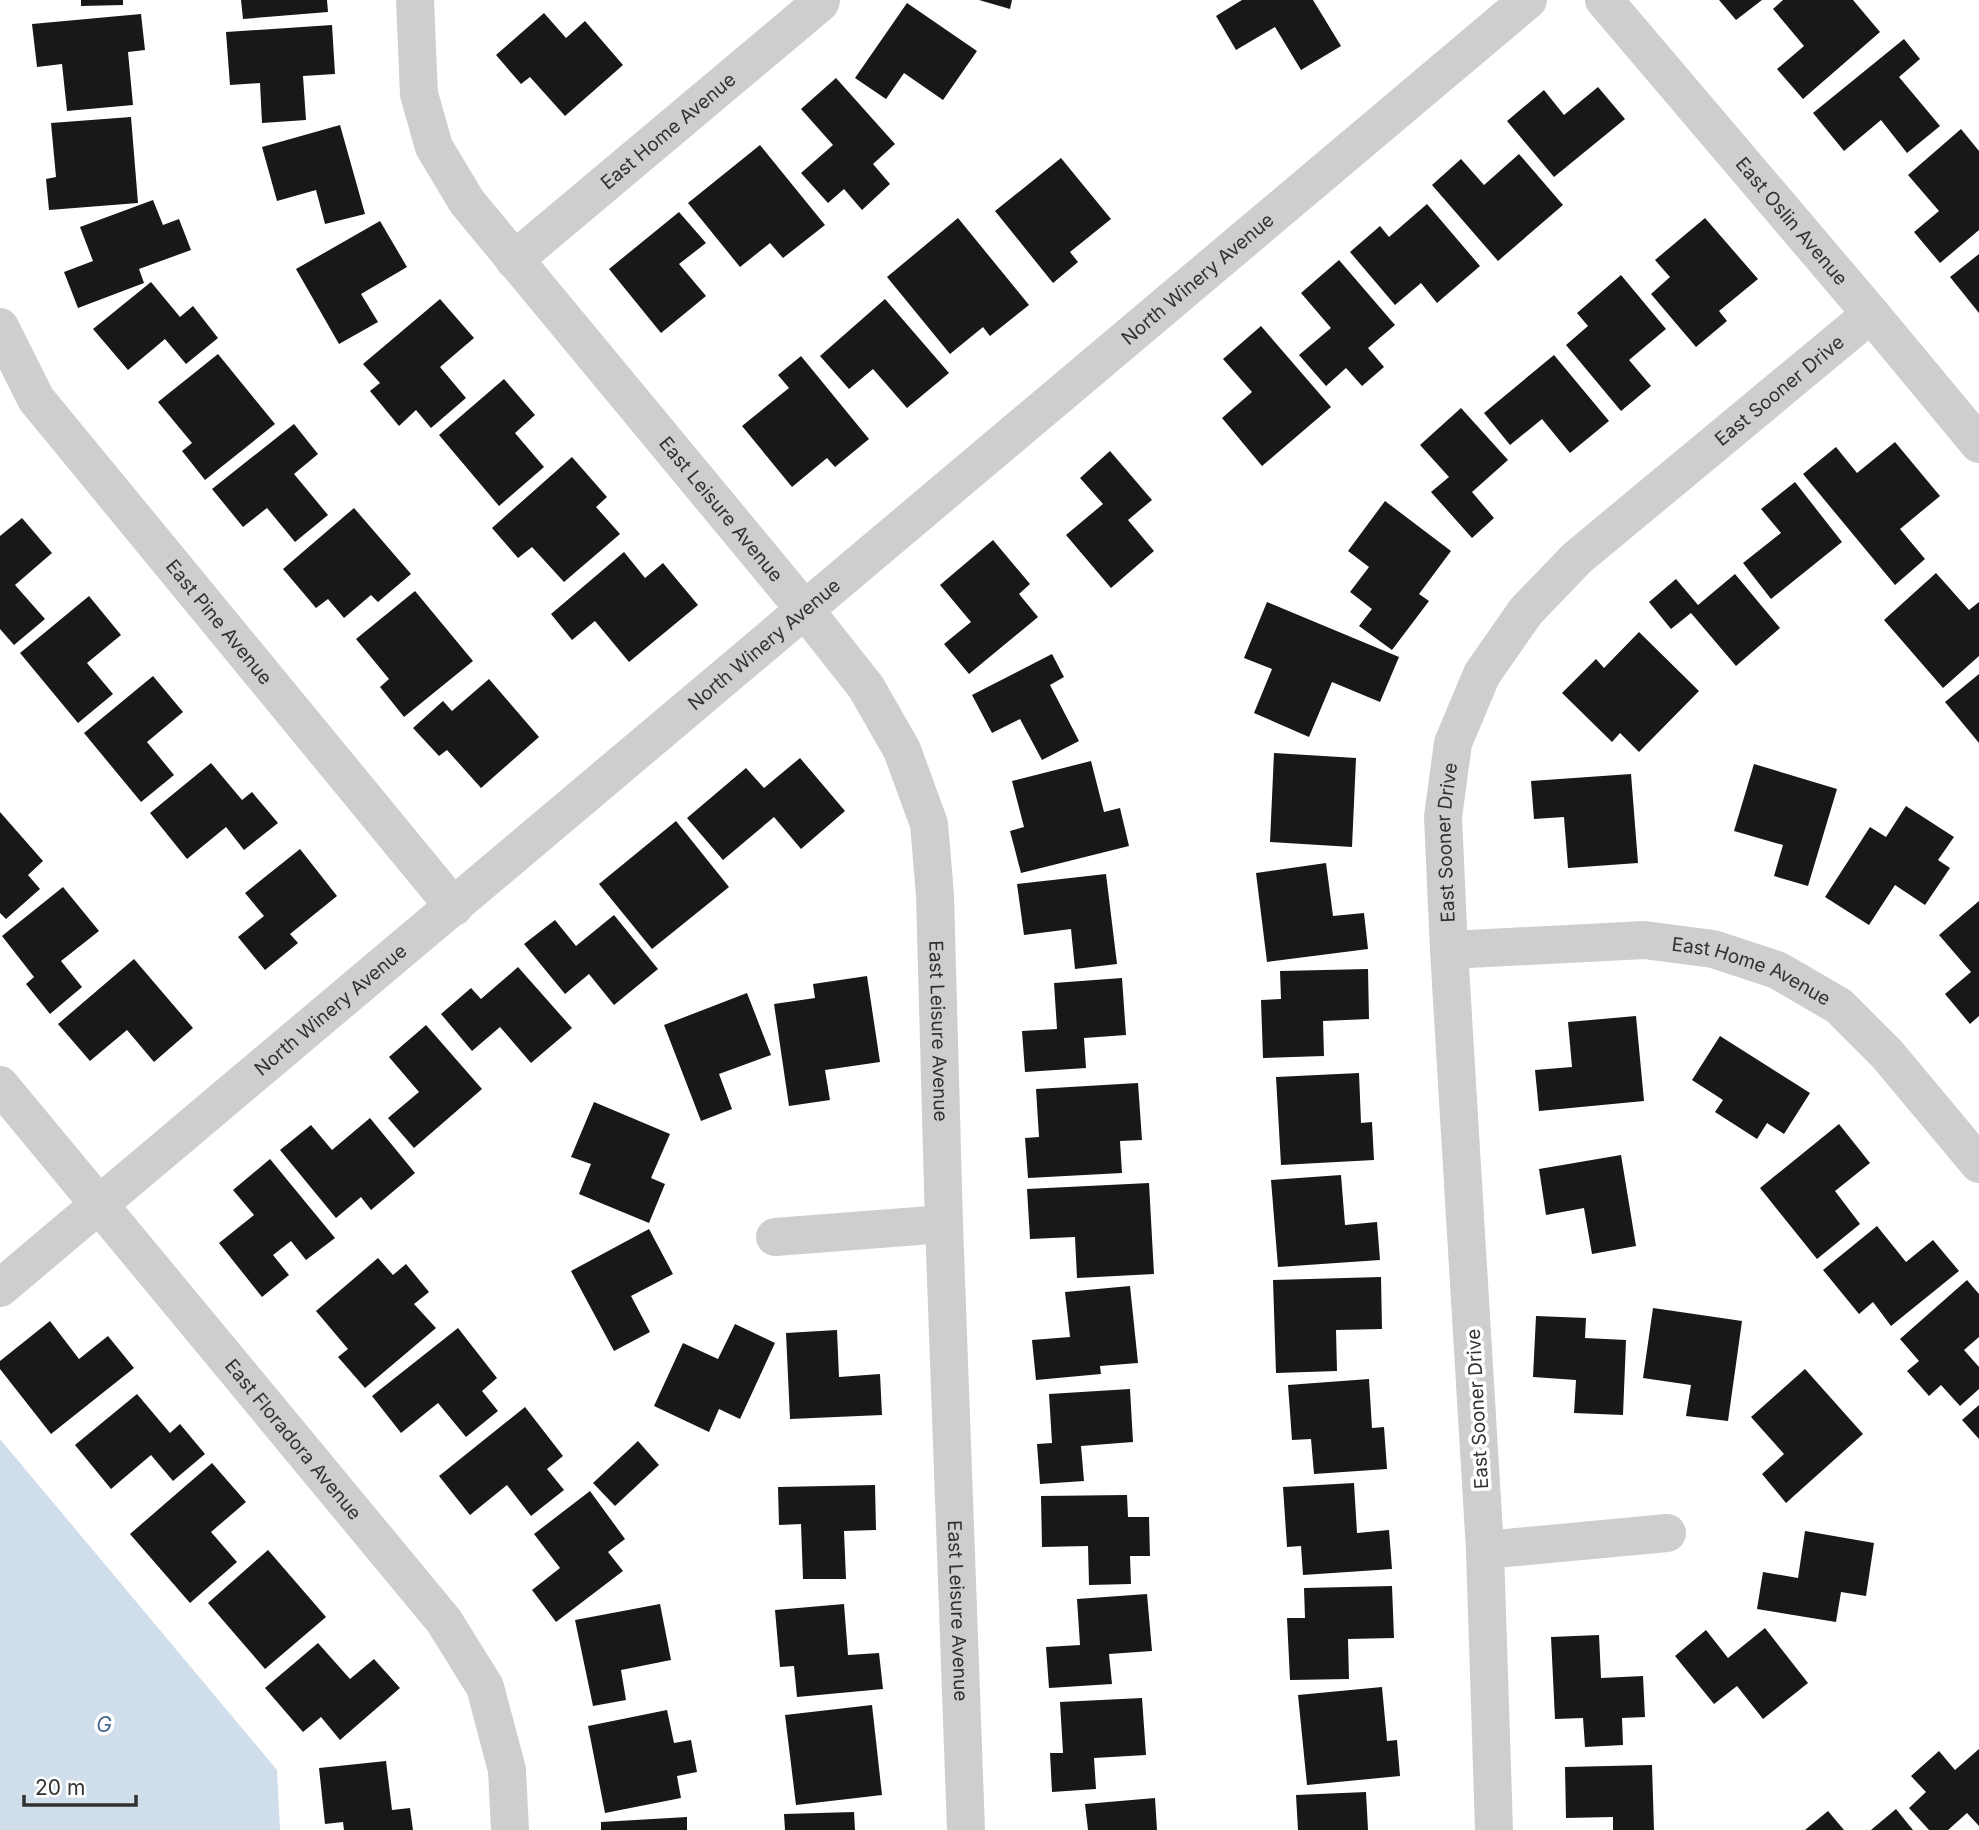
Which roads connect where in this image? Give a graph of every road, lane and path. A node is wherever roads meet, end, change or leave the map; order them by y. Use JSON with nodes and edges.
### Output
{"nodes":[{"id":1,"x":415,"y":0,"type":"edge"},
{"id":2,"x":821,"y":0,"type":"edge"},
{"id":3,"x":1528,"y":0,"type":"edge"},
{"id":4,"x":1604,"y":0,"type":"edge"},
{"id":5,"x":514,"y":260,"type":"junction"},
{"id":6,"x":1871,"y":314,"type":"junction"},
{"id":7,"x":0,"y":327,"type":"edge"},
{"id":8,"x":1979,"y":444,"type":"edge"},
{"id":9,"x":804,"y":610,"type":"junction"},
{"id":10,"x":454,"y":907,"type":"junction"},
{"id":11,"x":1449,"y":950,"type":"junction"},
{"id":12,"x":0,"y":1085,"type":"edge"},
{"id":13,"x":1979,"y":1164,"type":"edge"},
{"id":14,"x":100,"y":1205,"type":"junction"},
{"id":15,"x":944,"y":1224,"type":"junction"},
{"id":16,"x":775,"y":1237,"type":"dead end"},
{"id":17,"x":0,"y":1287,"type":"edge"},
{"id":18,"x":1667,"y":1533,"type":"dead end"},
{"id":19,"x":1486,"y":1550,"type":"junction"},
{"id":20,"x":510,"y":1830,"type":"edge"},
{"id":21,"x":966,"y":1830,"type":"edge"},
{"id":22,"x":1494,"y":1830,"type":"edge"}],
"edges":[{"from":1,"to":5,"type":"street","name":"East Leisure Avenue"},
{"from":2,"to":5,"type":"street","name":"East Home Avenue"},
{"from":3,"to":9,"type":"street","name":"North Winery Avenue"},
{"from":4,"to":6,"type":"street","name":"East Oslin Avenue"},
{"from":5,"to":9,"type":"street","name":"East Leisure Avenue"},
{"from":6,"to":8,"type":"street","name":"East Oslin Avenue"},
{"from":6,"to":11,"type":"street","name":"East Sooner Drive"},
{"from":7,"to":10,"type":"street","name":"East Pine Avenue"},
{"from":9,"to":10,"type":"street","name":"North Winery Avenue"},
{"from":9,"to":15,"type":"street","name":"East Leisure Avenue"},
{"from":10,"to":14,"type":"street","name":"North Winery Avenue"},
{"from":11,"to":13,"type":"street","name":"East Home Avenue"},
{"from":11,"to":19,"type":"street","name":"East Sooner Drive"},
{"from":12,"to":14,"type":"street","name":"East Floradora Avenue"},
{"from":14,"to":17,"type":"street","name":"North Winery Avenue"},
{"from":14,"to":20,"type":"street","name":"East Floradora Avenue"},
{"from":15,"to":16,"type":"street"},
{"from":15,"to":21,"type":"street","name":"East Leisure Avenue"},
{"from":18,"to":19,"type":"street"},
{"from":19,"to":22,"type":"street","name":"East Sooner Drive"}]}
